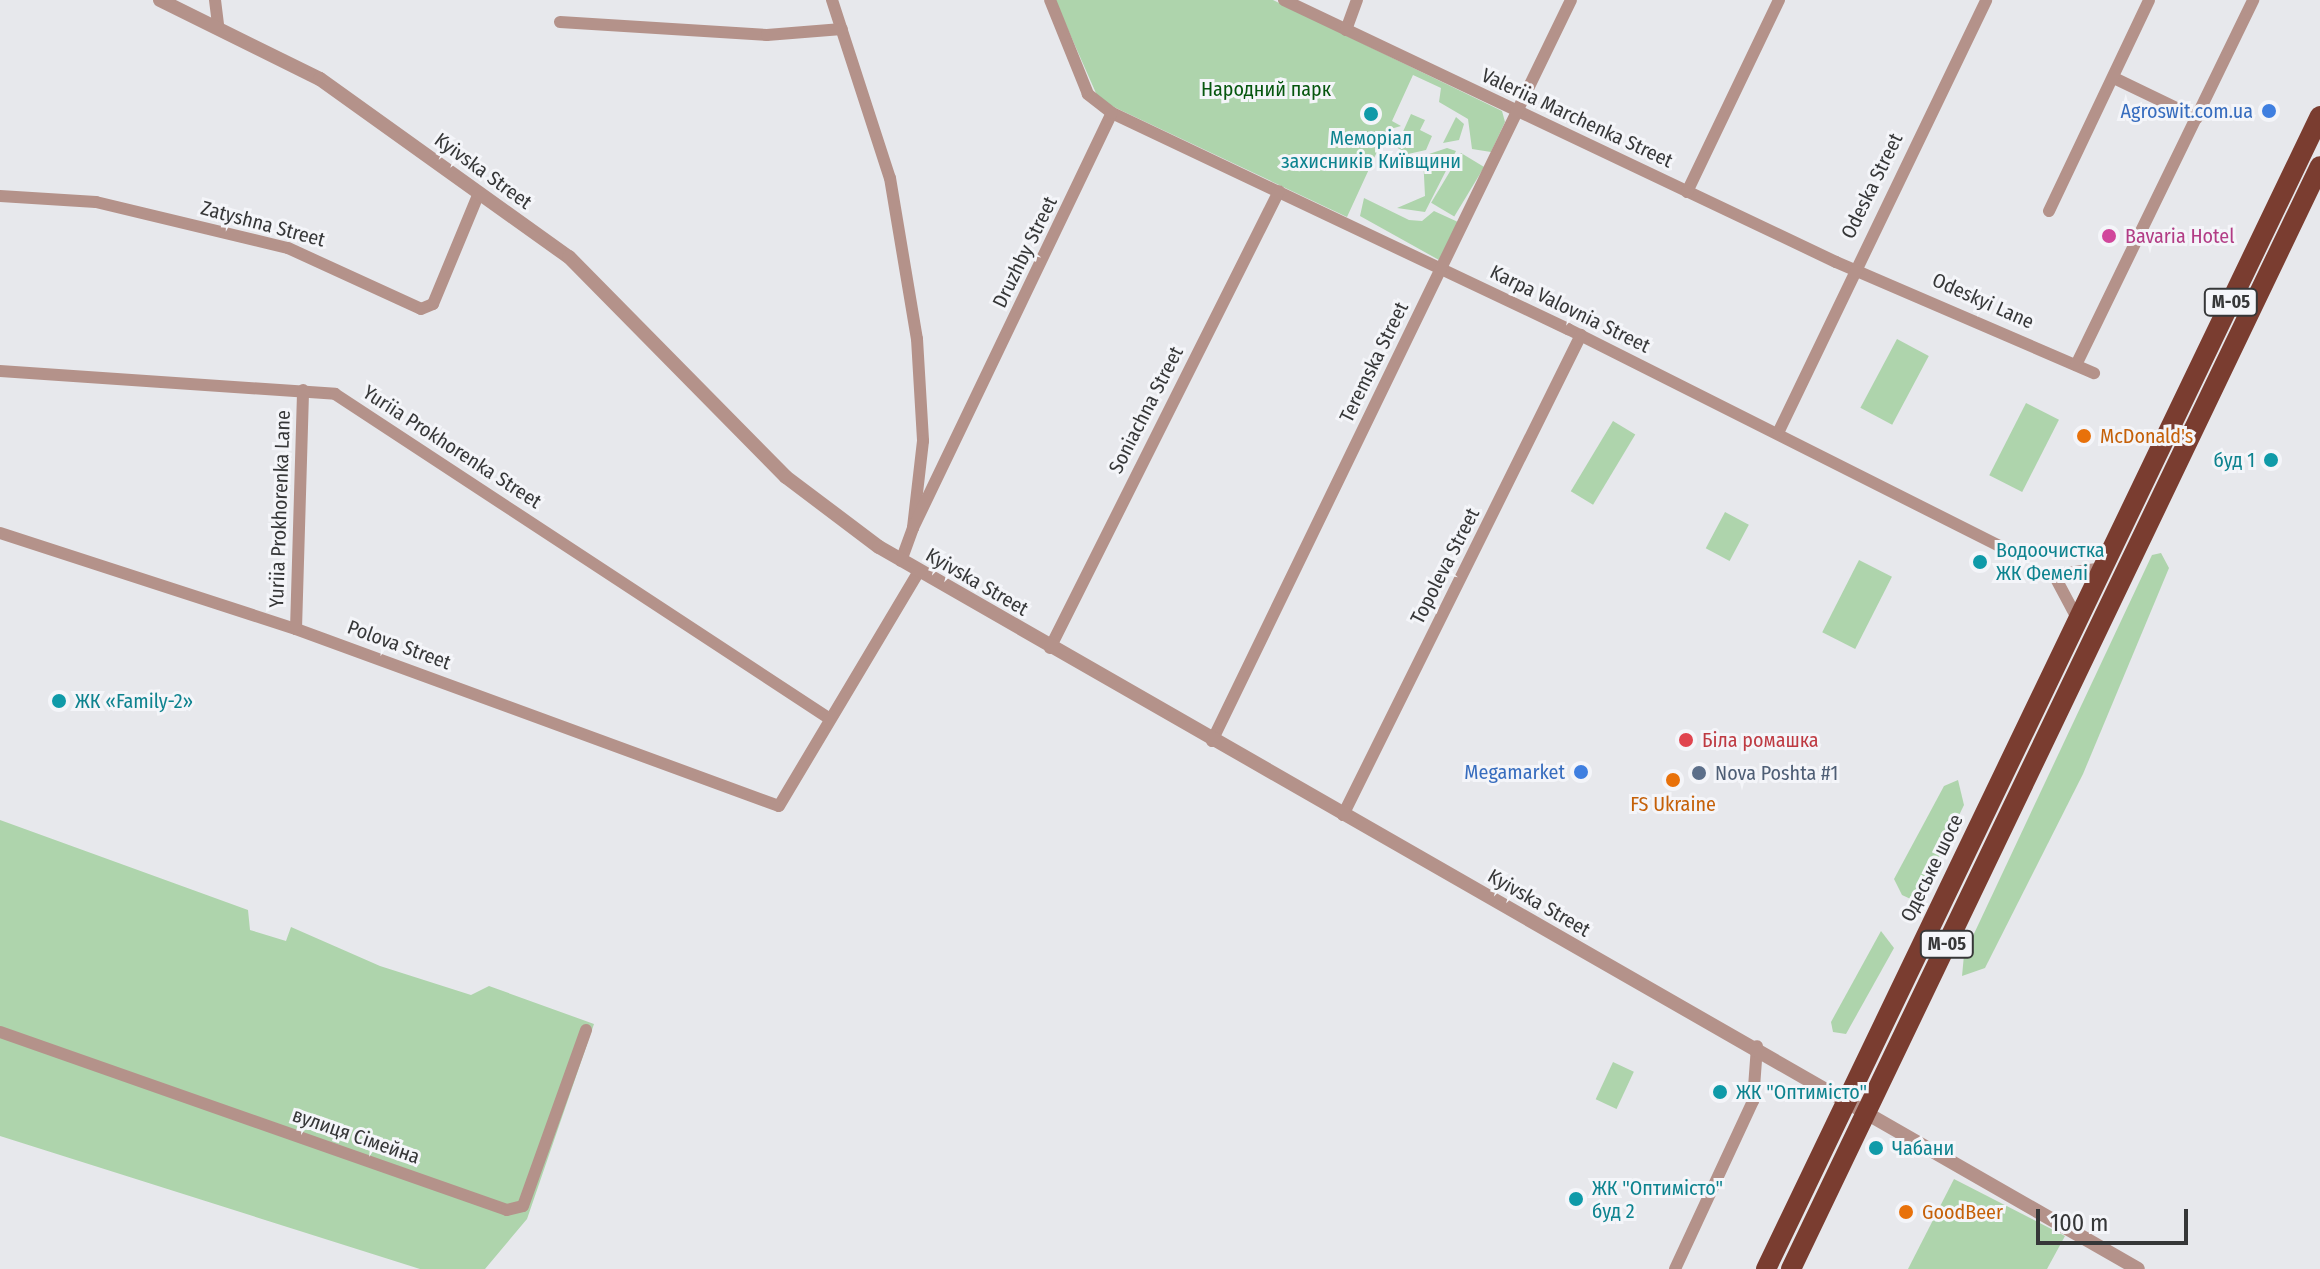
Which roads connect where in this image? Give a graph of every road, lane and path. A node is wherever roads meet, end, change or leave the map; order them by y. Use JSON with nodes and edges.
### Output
{"nodes":[{"id":1,"x":160,"y":0,"type":"edge"},
{"id":2,"x":215,"y":0,"type":"edge"},
{"id":3,"x":832,"y":0,"type":"edge"},
{"id":4,"x":1050,"y":0,"type":"edge"},
{"id":5,"x":1284,"y":0,"type":"edge"},
{"id":6,"x":1357,"y":0,"type":"edge"},
{"id":7,"x":1571,"y":0,"type":"edge"},
{"id":8,"x":1779,"y":0,"type":"edge"},
{"id":9,"x":1986,"y":0,"type":"edge"},
{"id":10,"x":2149,"y":0,"type":"edge"},
{"id":11,"x":2253,"y":0,"type":"edge"},
{"id":12,"x":560,"y":22,"type":"dead end"},
{"id":13,"x":218,"y":25,"type":"junction"},
{"id":14,"x":842,"y":29,"type":"junction"},
{"id":15,"x":1346,"y":30,"type":"junction"},
{"id":16,"x":2114,"y":78,"type":"junction"},
{"id":17,"x":1516,"y":112,"type":"junction"},
{"id":18,"x":1112,"y":113,"type":"junction"},
{"id":19,"x":2320,"y":116,"type":"edge"},
{"id":20,"x":2197,"y":118,"type":"junction"},
{"id":21,"x":2320,"y":166,"type":"edge"},
{"id":22,"x":1279,"y":191,"type":"junction"},
{"id":23,"x":1687,"y":192,"type":"junction"},
{"id":24,"x":479,"y":193,"type":"junction"},
{"id":25,"x":0,"y":196,"type":"edge"},
{"id":26,"x":2049,"y":211,"type":"dead end"},
{"id":27,"x":1855,"y":267,"type":"junction"},
{"id":28,"x":1441,"y":268,"type":"junction"},
{"id":29,"x":1581,"y":335,"type":"junction"},
{"id":30,"x":2076,"y":365,"type":"junction"},
{"id":31,"x":0,"y":371,"type":"edge"},
{"id":32,"x":2094,"y":373,"type":"dead end"},
{"id":33,"x":303,"y":390,"type":"junction"},
{"id":34,"x":1778,"y":433,"type":"junction"},
{"id":35,"x":2151,"y":492,"type":"junction"},
{"id":36,"x":913,"y":528,"type":"junction"},
{"id":37,"x":0,"y":533,"type":"edge"},
{"id":38,"x":2007,"y":550,"type":"dead end"},
{"id":39,"x":901,"y":561,"type":"junction"},
{"id":40,"x":2104,"y":568,"type":"junction"},
{"id":41,"x":919,"y":571,"type":"junction"},
{"id":42,"x":2078,"y":620,"type":"junction"},
{"id":43,"x":296,"y":629,"type":"junction"},
{"id":44,"x":1050,"y":648,"type":"junction"},
{"id":45,"x":827,"y":717,"type":"junction"},
{"id":46,"x":1212,"y":741,"type":"junction"},
{"id":47,"x":1343,"y":815,"type":"junction"},
{"id":48,"x":586,"y":1030,"type":"dead end"},
{"id":49,"x":0,"y":1032,"type":"edge"},
{"id":50,"x":1757,"y":1046,"type":"junction"},
{"id":51,"x":1848,"y":1097,"type":"junction"},
{"id":52,"x":1868,"y":1109,"type":"junction"},
{"id":53,"x":1675,"y":1269,"type":"edge"},
{"id":54,"x":1766,"y":1269,"type":"edge"},
{"id":55,"x":1791,"y":1269,"type":"edge"},
{"id":56,"x":2138,"y":1269,"type":"edge"}],
"edges":[{"from":1,"to":13,"type":"street","name":"Kyivska Street"},
{"from":2,"to":13,"type":"street"},
{"from":3,"to":14,"type":"street"},
{"from":4,"to":18,"type":"street"},
{"from":5,"to":15,"type":"street","name":"Valeriia Marchenka Street"},
{"from":6,"to":15,"type":"street"},
{"from":7,"to":17,"type":"street","name":"Teremska Street"},
{"from":8,"to":23,"type":"street"},
{"from":9,"to":27,"type":"street","name":"Odeska Street"},
{"from":10,"to":16,"type":"street"},
{"from":11,"to":20,"type":"street"},
{"from":12,"to":14,"type":"street"},
{"from":13,"to":24,"type":"street","name":"Kyivska Street"},
{"from":14,"to":36,"type":"street"},
{"from":15,"to":17,"type":"street","name":"Valeriia Marchenka Street"},
{"from":16,"to":20,"type":"street"},
{"from":16,"to":26,"type":"street"},
{"from":17,"to":23,"type":"street","name":"Valeriia Marchenka Street"},
{"from":17,"to":28,"type":"street","name":"Teremska Street"},
{"from":18,"to":22,"type":"street","name":"Karpa Valovnia Street"},
{"from":18,"to":36,"type":"street","name":"Druzhby Street"},
{"from":19,"to":35,"type":"highway","number":"М-05"},
{"from":20,"to":30,"type":"street"},
{"from":21,"to":35,"type":"highway","number":"М-05"},
{"from":22,"to":28,"type":"street","name":"Karpa Valovnia Street"},
{"from":22,"to":44,"type":"street","name":"Soniachna Street"},
{"from":23,"to":27,"type":"street","name":"Valeriia Marchenka Street"},
{"from":24,"to":25,"type":"street","name":"Zatyshna Street"},
{"from":24,"to":39,"type":"street","name":"Kyivska Street"},
{"from":27,"to":30,"type":"street","name":"Odeskyi Lane"},
{"from":27,"to":34,"type":"street","name":"Odeska Street"},
{"from":28,"to":29,"type":"street","name":"Karpa Valovnia Street"},
{"from":28,"to":46,"type":"street","name":"Teremska Street"},
{"from":29,"to":34,"type":"street","name":"Karpa Valovnia Street"},
{"from":29,"to":47,"type":"street","name":"Topoleva Street"},
{"from":30,"to":32,"type":"street","name":"Odeskyi Lane"},
{"from":31,"to":33,"type":"street","name":"Yuriia Prokhorenka Street"},
{"from":33,"to":43,"type":"street","name":"Yuriia Prokhorenka Lane"},
{"from":33,"to":45,"type":"street","name":"Yuriia Prokhorenka Street"},
{"from":34,"to":38,"type":"street","name":"Karpa Valovnia Street"},
{"from":35,"to":40,"type":"highway","name":"Одеське шосе","number":"М-05"},
{"from":35,"to":52,"type":"highway","number":"М-05"},
{"from":36,"to":39,"type":"street"},
{"from":37,"to":43,"type":"street","name":"Polova Street"},
{"from":39,"to":41,"type":"street","name":"Kyivska Street"},
{"from":40,"to":42,"type":"highway","name":"Одеське шосе","number":"М-05"},
{"from":40,"to":42,"type":"street"},
{"from":41,"to":44,"type":"street","name":"Kyivska Street"},
{"from":41,"to":45,"type":"street"},
{"from":42,"to":51,"type":"highway","name":"Одеське шосе","number":"М-05"},
{"from":43,"to":45,"type":"street","name":"Polova Street"},
{"from":44,"to":46,"type":"street","name":"Kyivska Street"},
{"from":46,"to":47,"type":"street","name":"Kyivska Street"},
{"from":47,"to":50,"type":"street","name":"Kyivska Street"},
{"from":48,"to":49,"type":"street","name":"вулиця Сімейна"},
{"from":50,"to":51,"type":"street","name":"Kyivska Street"},
{"from":50,"to":53,"type":"street"},
{"from":51,"to":52,"type":"street","name":"Kyivska Street"},
{"from":51,"to":54,"type":"highway","name":"Одеське шосе","number":"М-05"},
{"from":52,"to":55,"type":"highway","number":"М-05"},
{"from":52,"to":56,"type":"street","name":"Kyivska Street"}]}
